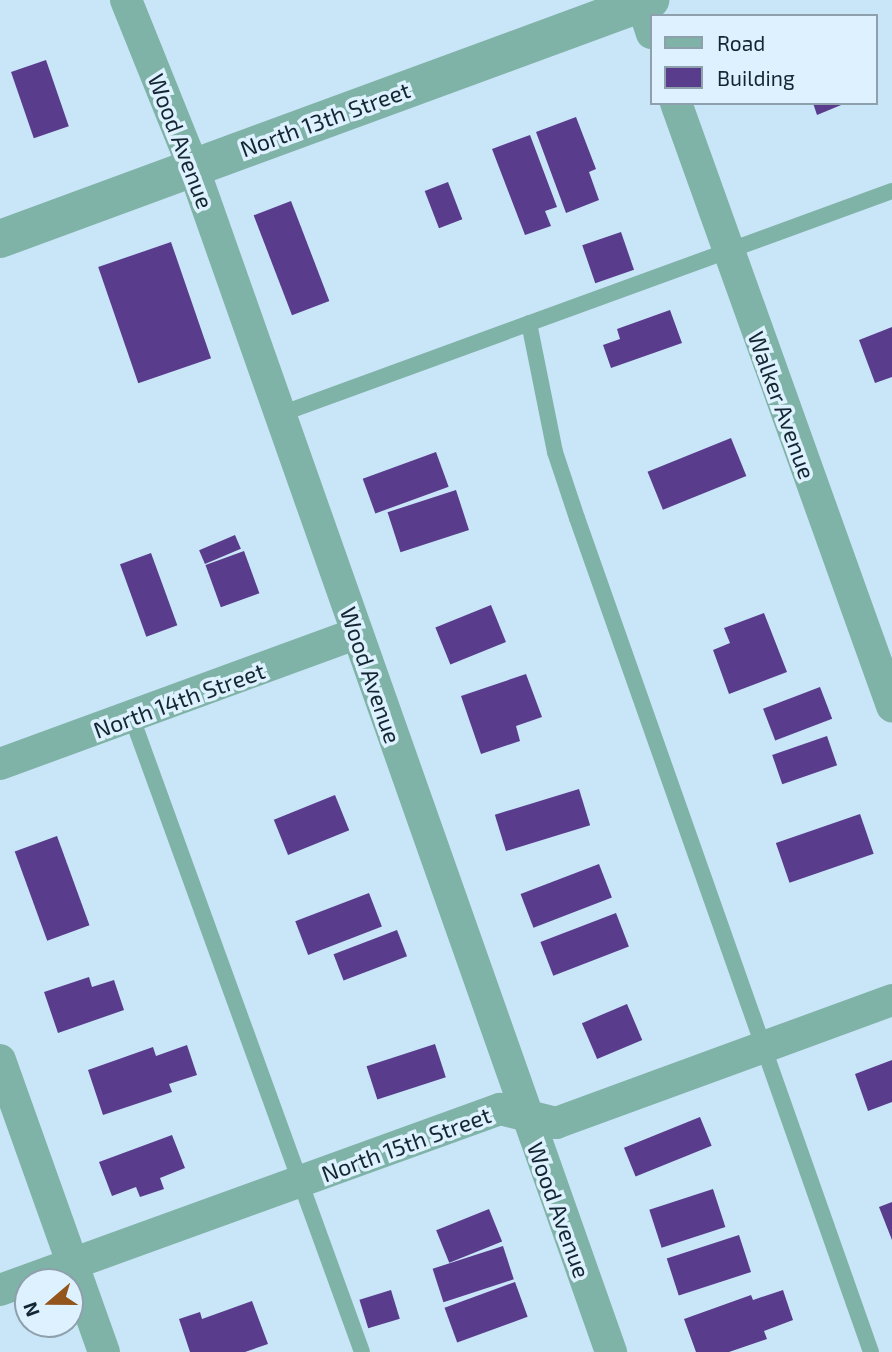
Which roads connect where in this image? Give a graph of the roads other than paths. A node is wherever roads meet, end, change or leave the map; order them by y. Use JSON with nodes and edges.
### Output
{"nodes":[{"id":1,"x":126,"y":0,"type":"edge"},
{"id":2,"x":646,"y":9,"type":"edge"},
{"id":3,"x":677,"y":105,"type":"edge"},
{"id":4,"x":193,"y":167,"type":"junction"},
{"id":5,"x":892,"y":191,"type":"edge"},
{"id":6,"x":0,"y":239,"type":"edge"},
{"id":7,"x":726,"y":250,"type":"junction"},
{"id":8,"x":529,"y":323,"type":"junction"},
{"id":9,"x":278,"y":415,"type":"junction"},
{"id":10,"x":356,"y":634,"type":"junction"},
{"id":11,"x":892,"y":706,"type":"edge"},
{"id":12,"x":132,"y":718,"type":"junction"},
{"id":13,"x":0,"y":764,"type":"edge"},
{"id":14,"x":892,"y":1000,"type":"edge"},
{"id":15,"x":763,"y":1047,"type":"junction"},
{"id":16,"x":0,"y":1060,"type":"edge"},
{"id":17,"x":524,"y":1116,"type":"junction"},
{"id":18,"x":302,"y":1183,"type":"junction"},
{"id":19,"x":73,"y":1264,"type":"junction"},
{"id":20,"x":0,"y":1290,"type":"edge"},
{"id":21,"x":104,"y":1352,"type":"edge"},
{"id":22,"x":362,"y":1352,"type":"edge"},
{"id":23,"x":611,"y":1352,"type":"edge"},
{"id":24,"x":871,"y":1352,"type":"edge"}],
"edges":[{"from":1,"to":4,"type":"street","name":"Wood Avenue"},
{"from":2,"to":4,"type":"street","name":"North 13th Street"},
{"from":3,"to":7,"type":"street","name":"Walker Avenue"},
{"from":4,"to":6,"type":"street","name":"North 13th Street"},
{"from":4,"to":9,"type":"street","name":"Wood Avenue"},
{"from":5,"to":7,"type":"lane"},
{"from":7,"to":8,"type":"lane"},
{"from":7,"to":11,"type":"street","name":"Walker Avenue"},
{"from":8,"to":9,"type":"lane"},
{"from":8,"to":15,"type":"lane"},
{"from":9,"to":10,"type":"street","name":"Wood Avenue"},
{"from":10,"to":12,"type":"street","name":"North 14th Street"},
{"from":10,"to":17,"type":"street","name":"Wood Avenue"},
{"from":12,"to":13,"type":"street","name":"North 14th Street"},
{"from":12,"to":18,"type":"lane"},
{"from":14,"to":15,"type":"street","name":"North 15th Street"},
{"from":15,"to":17,"type":"street","name":"North 15th Street"},
{"from":15,"to":24,"type":"lane"},
{"from":16,"to":19,"type":"street"},
{"from":17,"to":18,"type":"street","name":"North 15th Street"},
{"from":17,"to":23,"type":"street","name":"Wood Avenue"},
{"from":18,"to":19,"type":"street","name":"North 15th Street"},
{"from":18,"to":22,"type":"lane"},
{"from":19,"to":20,"type":"street","name":"North 15th Street"},
{"from":19,"to":21,"type":"street"}]}
